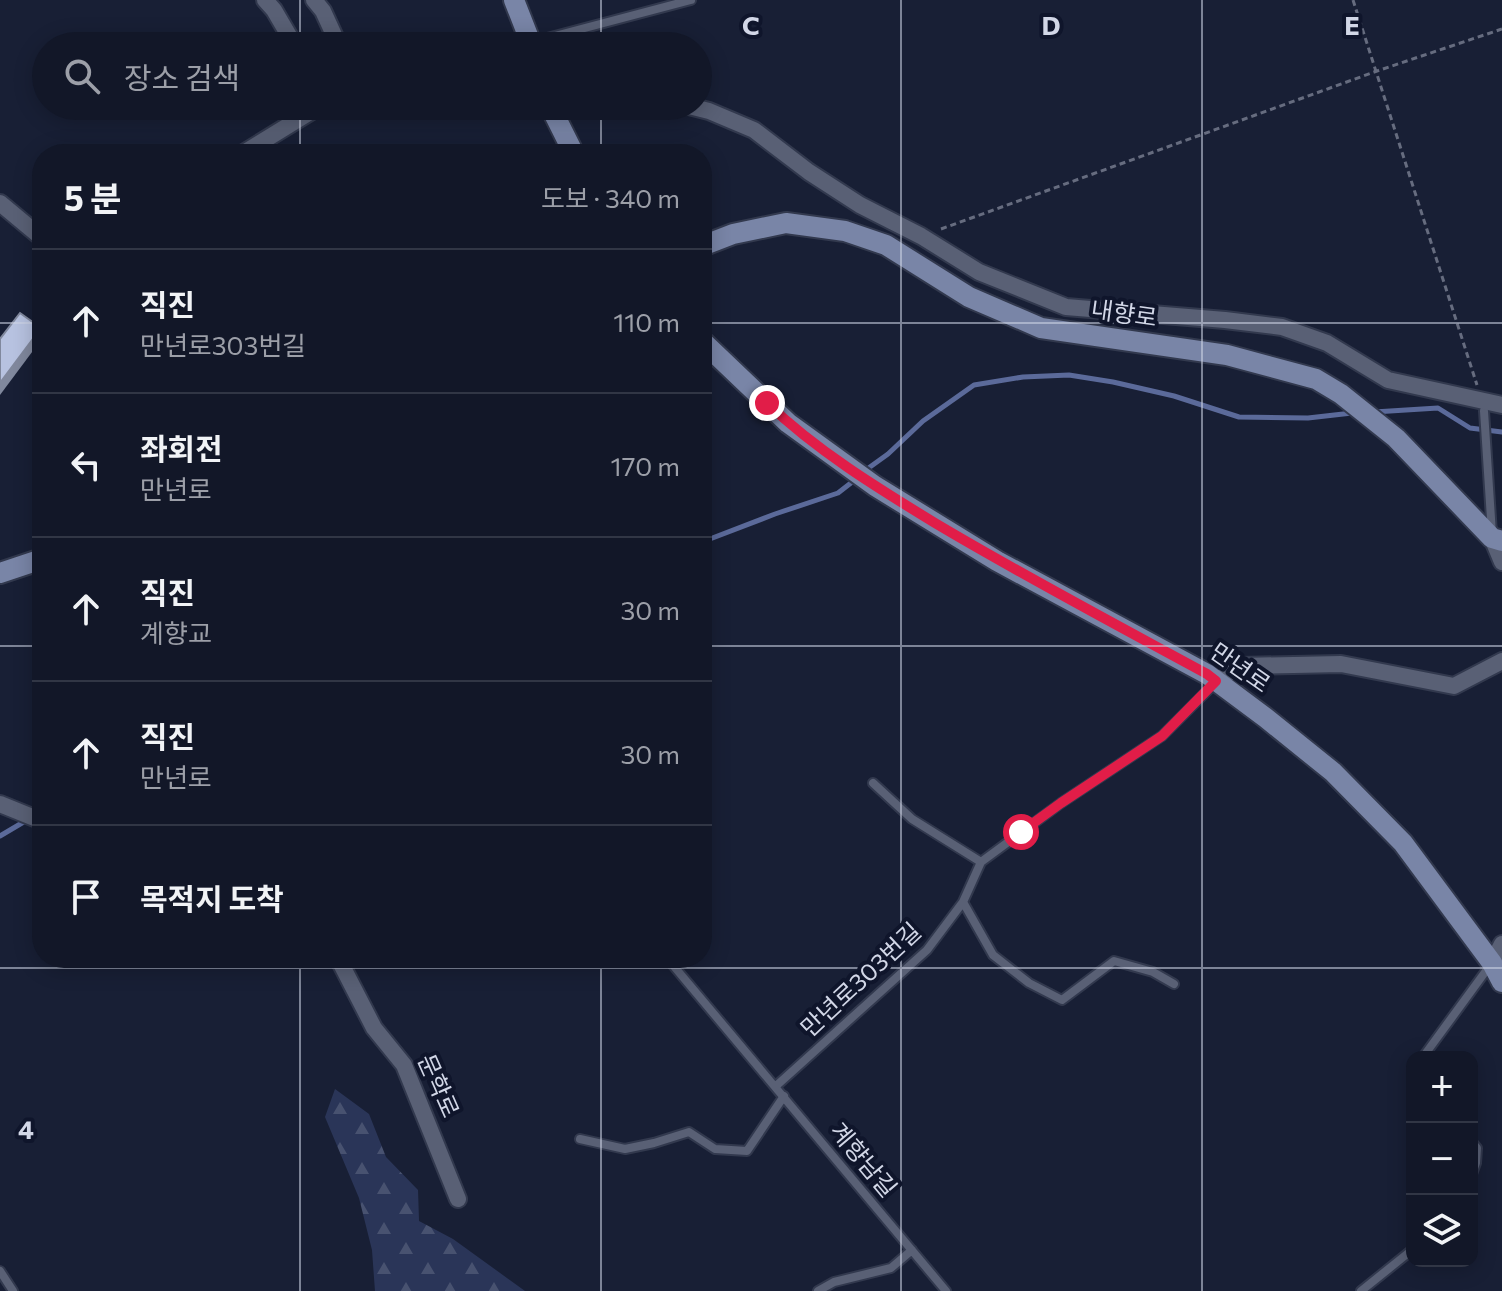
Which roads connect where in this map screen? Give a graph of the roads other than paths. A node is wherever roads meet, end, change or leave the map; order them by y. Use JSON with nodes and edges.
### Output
{"nodes":[{"id":1,"x":265,"y":0,"type":"edge"},
{"id":2,"x":314,"y":0,"type":"edge"},
{"id":3,"x":514,"y":0,"type":"edge"},
{"id":4,"x":691,"y":0,"type":"edge"},
{"id":5,"x":287,"y":32,"type":"edge"},
{"id":6,"x":333,"y":32,"type":"edge"},
{"id":7,"x":526,"y":32,"type":"edge"},
{"id":8,"x":575,"y":32,"type":"edge"},
{"id":9,"x":712,"y":112,"type":"edge"},
{"id":10,"x":297,"y":120,"type":"edge"},
{"id":11,"x":557,"y":120,"type":"edge"},
{"id":12,"x":258,"y":144,"type":"edge"},
{"id":13,"x":569,"y":144,"type":"edge"},
{"id":14,"x":0,"y":203,"type":"edge"},
{"id":15,"x":32,"y":230,"type":"edge"},
{"id":16,"x":712,"y":242,"type":"edge"},
{"id":17,"x":712,"y":351,"type":"edge"},
{"id":18,"x":1502,"y":405,"type":"edge"},
{"id":19,"x":1483,"y":406,"type":"junction"},
{"id":20,"x":1497,"y":539,"type":"edge"},
{"id":21,"x":32,"y":562,"type":"edge"},
{"id":22,"x":1502,"y":562,"type":"edge"},
{"id":23,"x":0,"y":573,"type":"edge"},
{"id":24,"x":1502,"y":661,"type":"edge"},
{"id":25,"x":1216,"y":681,"type":"junction"},
{"id":26,"x":873,"y":783,"type":"dead end"},
{"id":27,"x":6,"y":806,"type":"edge"},
{"id":28,"x":32,"y":817,"type":"edge"},
{"id":29,"x":981,"y":862,"type":"junction"},
{"id":30,"x":963,"y":902,"type":"junction"},
{"id":31,"x":1502,"y":944,"type":"edge"},
{"id":32,"x":1492,"y":963,"type":"junction"},
{"id":33,"x":343,"y":968,"type":"edge"},
{"id":34,"x":676,"y":968,"type":"edge"},
{"id":35,"x":1502,"y":982,"type":"edge"},
{"id":36,"x":1174,"y":984,"type":"dead end"},
{"id":37,"x":1427,"y":1051,"type":"edge"},
{"id":38,"x":776,"y":1086,"type":"junction"},
{"id":39,"x":784,"y":1096,"type":"junction"},
{"id":40,"x":580,"y":1139,"type":"dead end"},
{"id":41,"x":458,"y":1199,"type":"dead end"},
{"id":42,"x":912,"y":1250,"type":"junction"},
{"id":43,"x":1406,"y":1255,"type":"edge"},
{"id":44,"x":0,"y":1271,"type":"edge"},
{"id":45,"x":13,"y":1291,"type":"edge"},
{"id":46,"x":818,"y":1291,"type":"edge"},
{"id":47,"x":946,"y":1291,"type":"edge"},
{"id":48,"x":1361,"y":1291,"type":"edge"}],
"edges":[{"from":1,"to":5,"type":"street"},
{"from":2,"to":6,"type":"street"},
{"from":3,"to":7,"type":"main road"},
{"from":4,"to":8,"type":"lane"},
{"from":9,"to":19,"type":"street"},
{"from":10,"to":12,"type":"street"},
{"from":11,"to":13,"type":"main road"},
{"from":14,"to":15,"type":"street"},
{"from":16,"to":20,"type":"main road","name":"내향로"},
{"from":17,"to":25,"type":"main road","name":"만년로"},
{"from":18,"to":19,"type":"street"},
{"from":19,"to":20,"type":"lane"},
{"from":20,"to":22,"type":"street"},
{"from":21,"to":23,"type":"main road"},
{"from":24,"to":25,"type":"street"},
{"from":25,"to":29,"type":"lane","name":"만년로303번길"},
{"from":25,"to":32,"type":"main road","name":"만년로"},
{"from":26,"to":29,"type":"lane"},
{"from":27,"to":28,"type":"street"},
{"from":29,"to":30,"type":"lane","name":"만년로303번길"},
{"from":30,"to":36,"type":"lane"},
{"from":30,"to":38,"type":"lane","name":"만년로303번길"},
{"from":31,"to":32,"type":"street"},
{"from":32,"to":35,"type":"main road","name":"만년로"},
{"from":32,"to":37,"type":"lane"},
{"from":33,"to":41,"type":"street","name":"문학로"},
{"from":34,"to":38,"type":"lane","name":"계향남길"},
{"from":38,"to":39,"type":"lane","name":"계향남길"},
{"from":39,"to":40,"type":"lane"},
{"from":39,"to":42,"type":"lane","name":"계향남길"},
{"from":42,"to":46,"type":"lane"},
{"from":42,"to":47,"type":"lane","name":"계향남길"},
{"from":43,"to":48,"type":"lane"},
{"from":44,"to":45,"type":"lane"}]}
